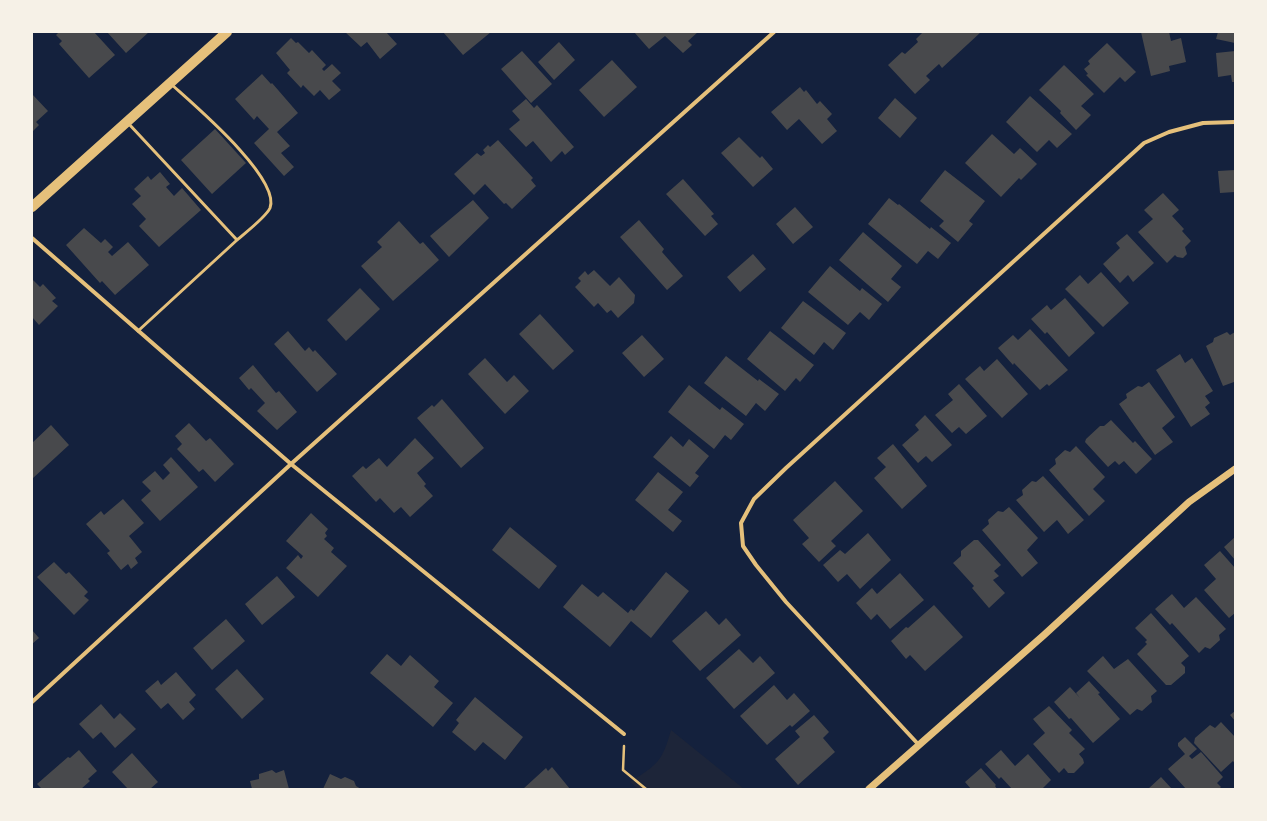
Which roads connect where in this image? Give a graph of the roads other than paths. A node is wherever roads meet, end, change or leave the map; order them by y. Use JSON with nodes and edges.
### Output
{"nodes":[{"id":1,"x":227,"y":32,"type":"edge"},
{"id":2,"x":774,"y":32,"type":"edge"},
{"id":3,"x":170,"y":83,"type":"junction"},
{"id":4,"x":127,"y":122,"type":"junction"},
{"id":5,"x":1235,"y":122,"type":"edge"},
{"id":6,"x":32,"y":207,"type":"edge"},
{"id":7,"x":32,"y":238,"type":"edge"},
{"id":8,"x":237,"y":240,"type":"junction"},
{"id":9,"x":138,"y":331,"type":"junction"},
{"id":10,"x":291,"y":464,"type":"junction"},
{"id":11,"x":1235,"y":469,"type":"edge"},
{"id":12,"x":32,"y":702,"type":"edge"},
{"id":13,"x":624,"y":734,"type":"road end"},
{"id":14,"x":918,"y":744,"type":"junction"},
{"id":15,"x":869,"y":789,"type":"edge"}],
"edges":[{"from":1,"to":3,"type":"main road"},
{"from":2,"to":10,"type":"street"},
{"from":3,"to":4,"type":"main road"},
{"from":3,"to":8,"type":"lane"},
{"from":4,"to":6,"type":"main road"},
{"from":4,"to":8,"type":"lane"},
{"from":5,"to":14,"type":"street"},
{"from":7,"to":9,"type":"street"},
{"from":8,"to":9,"type":"lane"},
{"from":9,"to":10,"type":"street"},
{"from":10,"to":12,"type":"street"},
{"from":10,"to":13,"type":"street"},
{"from":11,"to":14,"type":"street"},
{"from":14,"to":15,"type":"street"}]}
